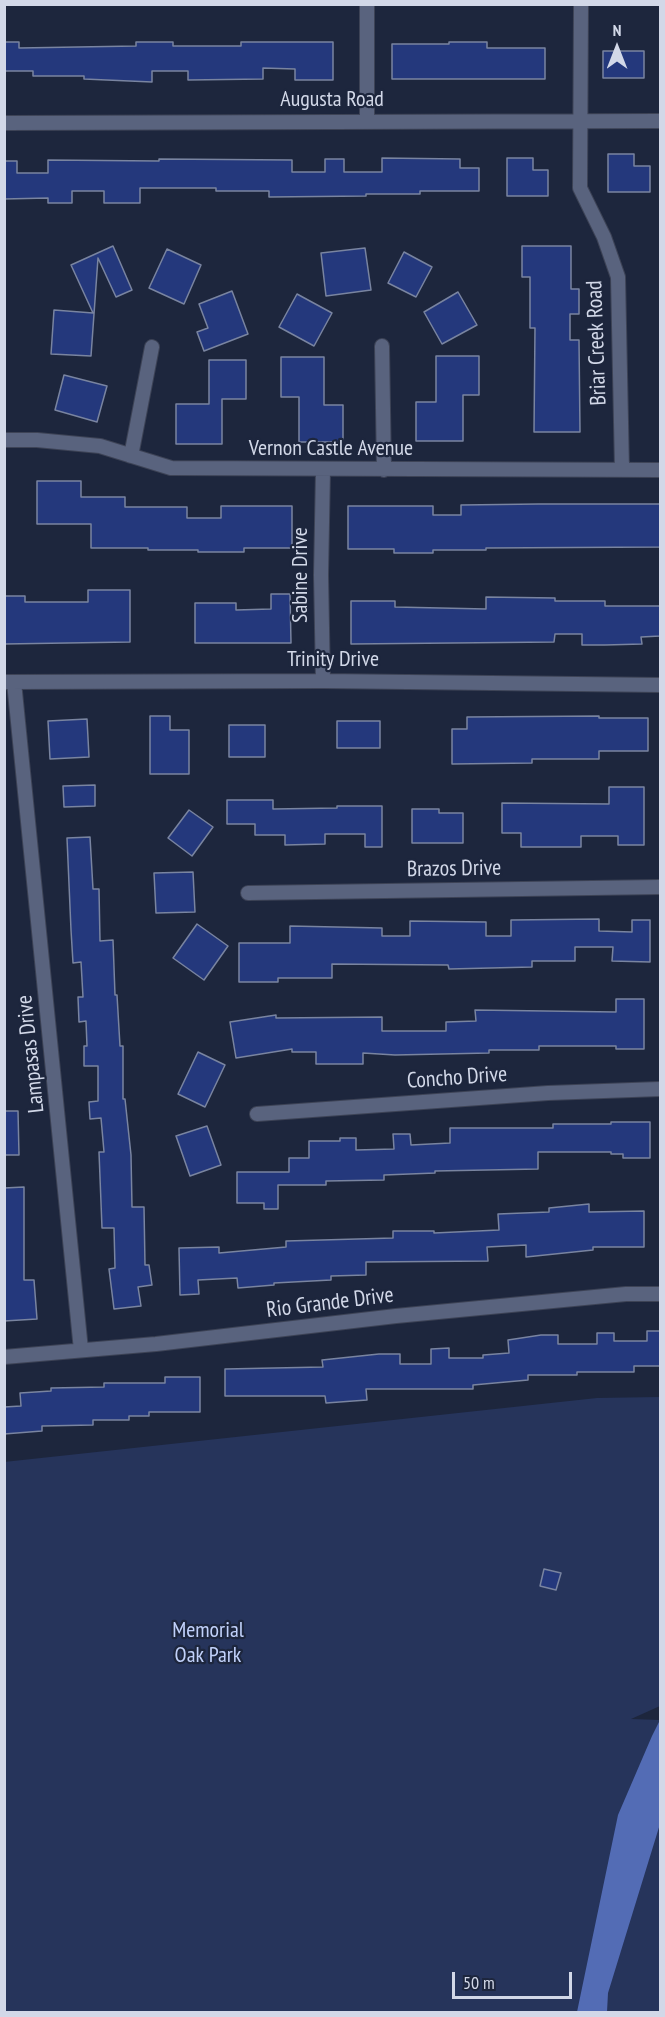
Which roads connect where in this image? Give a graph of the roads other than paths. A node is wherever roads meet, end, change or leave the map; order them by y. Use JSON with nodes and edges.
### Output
{"nodes":[{"id":1,"x":367,"y":4,"type":"edge"},
{"id":2,"x":581,"y":4,"type":"edge"},
{"id":3,"x":367,"y":120,"type":"junction"},
{"id":4,"x":579,"y":121,"type":"junction"},
{"id":5,"x":660,"y":121,"type":"edge"},
{"id":6,"x":4,"y":123,"type":"edge"},
{"id":7,"x":382,"y":346,"type":"dead end"},
{"id":8,"x":152,"y":347,"type":"dead end"},
{"id":9,"x":4,"y":440,"type":"edge"},
{"id":10,"x":131,"y":456,"type":"junction"},
{"id":11,"x":323,"y":470,"type":"junction"},
{"id":12,"x":384,"y":471,"type":"junction"},
{"id":13,"x":621,"y":471,"type":"junction"},
{"id":14,"x":660,"y":471,"type":"edge"},
{"id":15,"x":323,"y":681,"type":"junction"},
{"id":16,"x":9,"y":682,"type":"edge"},
{"id":17,"x":660,"y":685,"type":"edge"},
{"id":18,"x":660,"y":887,"type":"edge"},
{"id":19,"x":248,"y":893,"type":"dead end"},
{"id":20,"x":660,"y":1089,"type":"edge"},
{"id":21,"x":257,"y":1114,"type":"dead end"},
{"id":22,"x":660,"y":1294,"type":"edge"},
{"id":23,"x":81,"y":1350,"type":"junction"},
{"id":24,"x":4,"y":1357,"type":"edge"}],
"edges":[{"from":1,"to":3,"type":"street"},
{"from":2,"to":4,"type":"street","name":"Briar Creek Road"},
{"from":3,"to":4,"type":"street","name":"Augusta Road"},
{"from":3,"to":6,"type":"street","name":"Augusta Road"},
{"from":4,"to":5,"type":"street","name":"Augusta Road"},
{"from":4,"to":13,"type":"street","name":"Briar Creek Road"},
{"from":7,"to":12,"type":"street"},
{"from":8,"to":10,"type":"street"},
{"from":9,"to":10,"type":"street","name":"Vernon Castle Avenue"},
{"from":10,"to":11,"type":"street","name":"Vernon Castle Avenue"},
{"from":11,"to":12,"type":"street","name":"Vernon Castle Avenue"},
{"from":11,"to":15,"type":"street","name":"Sabine Drive"},
{"from":12,"to":13,"type":"street","name":"Vernon Castle Avenue"},
{"from":13,"to":14,"type":"street","name":"Vernon Castle Avenue"},
{"from":15,"to":16,"type":"street","name":"Trinity Drive"},
{"from":15,"to":17,"type":"street","name":"Trinity Drive"},
{"from":16,"to":23,"type":"street","name":"Lampasas Drive"},
{"from":18,"to":19,"type":"street","name":"Brazos Drive"},
{"from":20,"to":21,"type":"street","name":"Concho Drive"},
{"from":22,"to":23,"type":"street","name":"Rio Grande Drive"},
{"from":23,"to":24,"type":"street","name":"Rio Grande Drive"}]}
